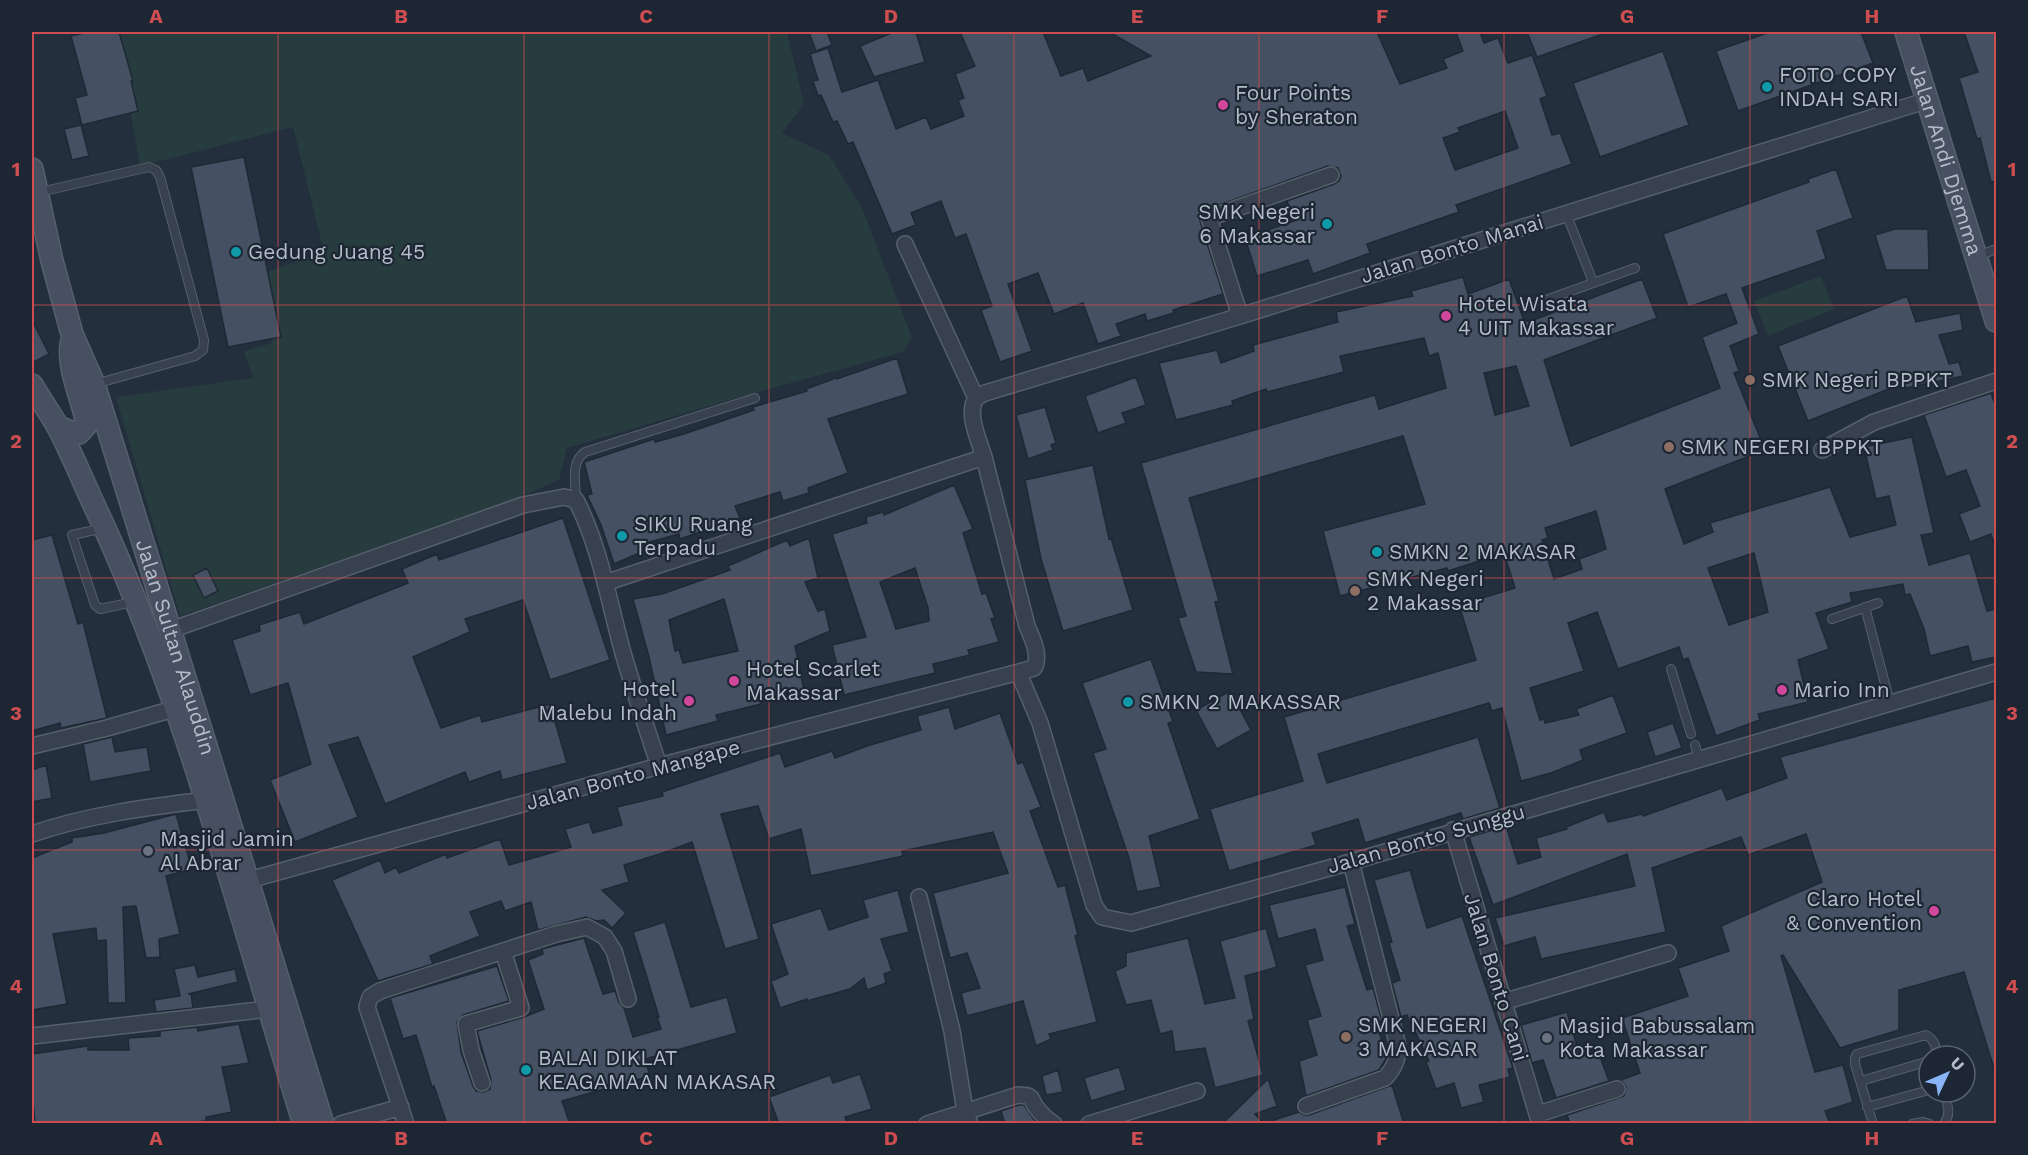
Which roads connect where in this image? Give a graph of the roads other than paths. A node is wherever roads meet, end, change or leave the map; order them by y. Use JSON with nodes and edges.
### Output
{"nodes":[{"id":1,"x":1906,"y":32,"type":"edge"},
{"id":2,"x":1928,"y":100,"type":"junction"},
{"id":3,"x":32,"y":169,"type":"edge"},
{"id":4,"x":1331,"y":175,"type":"dead end"},
{"id":5,"x":37,"y":193,"type":"junction"},
{"id":6,"x":1566,"y":213,"type":"junction"},
{"id":7,"x":905,"y":244,"type":"dead end"},
{"id":8,"x":1996,"y":249,"type":"edge"},
{"id":9,"x":1976,"y":256,"type":"junction"},
{"id":10,"x":1635,"y":268,"type":"dead end"},
{"id":11,"x":1593,"y":282,"type":"junction"},
{"id":12,"x":1546,"y":300,"type":"dead end"},
{"id":13,"x":1240,"y":315,"type":"junction"},
{"id":14,"x":1996,"y":321,"type":"edge"},
{"id":15,"x":72,"y":334,"type":"junction"},
{"id":16,"x":1996,"y":381,"type":"edge"},
{"id":17,"x":94,"y":384,"type":"junction"},
{"id":18,"x":32,"y":385,"type":"edge"},
{"id":19,"x":754,"y":398,"type":"dead end"},
{"id":20,"x":976,"y":398,"type":"junction"},
{"id":21,"x":58,"y":427,"type":"junction"},
{"id":22,"x":1822,"y":450,"type":"dead end"},
{"id":23,"x":984,"y":457,"type":"junction"},
{"id":24,"x":576,"y":500,"type":"junction"},
{"id":25,"x":98,"y":529,"type":"junction"},
{"id":26,"x":605,"y":583,"type":"junction"},
{"id":27,"x":132,"y":602,"type":"junction"},
{"id":28,"x":1878,"y":603,"type":"dead end"},
{"id":29,"x":1865,"y":608,"type":"junction"},
{"id":30,"x":1832,"y":619,"type":"dead end"},
{"id":31,"x":171,"y":630,"type":"junction"},
{"id":32,"x":1671,"y":669,"type":"dead end"},
{"id":33,"x":1996,"y":672,"type":"edge"},
{"id":34,"x":1019,"y":674,"type":"junction"},
{"id":35,"x":1890,"y":703,"type":"junction"},
{"id":36,"x":177,"y":708,"type":"junction"},
{"id":37,"x":1691,"y":734,"type":"dead end"},
{"id":38,"x":32,"y":746,"type":"edge"},
{"id":39,"x":659,"y":766,"type":"junction"},
{"id":40,"x":206,"y":800,"type":"junction"},
{"id":41,"x":1453,"y":831,"type":"junction"},
{"id":42,"x":32,"y":834,"type":"edge"},
{"id":43,"x":1351,"y":862,"type":"junction"},
{"id":44,"x":260,"y":877,"type":"junction"},
{"id":45,"x":919,"y":897,"type":"dead end"},
{"id":46,"x":502,"y":951,"type":"junction"},
{"id":47,"x":1668,"y":953,"type":"dead end"},
{"id":48,"x":628,"y":999,"type":"dead end"},
{"id":49,"x":1503,"y":1002,"type":"junction"},
{"id":50,"x":268,"y":1009,"type":"junction"},
{"id":51,"x":32,"y":1036,"type":"edge"},
{"id":52,"x":1935,"y":1044,"type":"edge"},
{"id":53,"x":1917,"y":1065,"type":"edge"},
{"id":54,"x":1861,"y":1081,"type":"junction"},
{"id":55,"x":482,"y":1083,"type":"dead end"},
{"id":56,"x":1617,"y":1089,"type":"dead end"},
{"id":57,"x":1197,"y":1092,"type":"dead end"},
{"id":58,"x":1917,"y":1093,"type":"edge"},
{"id":59,"x":1947,"y":1104,"type":"edge"},
{"id":60,"x":1306,"y":1106,"type":"dead end"},
{"id":61,"x":401,"y":1107,"type":"junction"},
{"id":62,"x":1867,"y":1107,"type":"junction"},
{"id":63,"x":968,"y":1117,"type":"edge"},
{"id":64,"x":1539,"y":1119,"type":"edge"},
{"id":65,"x":304,"y":1124,"type":"edge"},
{"id":66,"x":323,"y":1124,"type":"edge"},
{"id":67,"x":341,"y":1124,"type":"edge"},
{"id":68,"x":406,"y":1124,"type":"edge"},
{"id":69,"x":927,"y":1124,"type":"edge"},
{"id":70,"x":1054,"y":1124,"type":"edge"},
{"id":71,"x":1089,"y":1124,"type":"edge"},
{"id":72,"x":1874,"y":1124,"type":"edge"},
{"id":73,"x":1912,"y":1124,"type":"edge"},
{"id":74,"x":1930,"y":1124,"type":"edge"},
{"id":75,"x":1944,"y":1124,"type":"edge"}],
"edges":[{"from":1,"to":2,"type":"main road","name":"Jalan Andi Djemma"},
{"from":2,"to":6,"type":"street","name":"Jalan Bonto Manai"},
{"from":2,"to":9,"type":"main road","name":"Jalan Andi Djemma"},
{"from":3,"to":5,"type":"main road","name":"Jalan Sultan Alauddin"},
{"from":4,"to":13,"type":"street"},
{"from":5,"to":15,"type":"main road","name":"Jalan Sultan Alauddin"},
{"from":5,"to":17,"type":"lane"},
{"from":6,"to":11,"type":"lane"},
{"from":6,"to":13,"type":"street","name":"Jalan Bonto Manai"},
{"from":7,"to":20,"type":"street"},
{"from":8,"to":9,"type":"lane"},
{"from":9,"to":14,"type":"main road","name":"Jalan Andi Djemma"},
{"from":10,"to":11,"type":"lane"},
{"from":11,"to":12,"type":"lane"},
{"from":13,"to":20,"type":"street","name":"Jalan Bonto Manai"},
{"from":15,"to":17,"type":"main road","name":"Jalan Sultan Alauddin"},
{"from":15,"to":21,"type":"main road"},
{"from":16,"to":22,"type":"street"},
{"from":17,"to":31,"type":"main road","name":"Jalan Sultan Alauddin"},
{"from":18,"to":21,"type":"main road","name":"Jalan Sultan Alauddin"},
{"from":19,"to":24,"type":"lane"},
{"from":20,"to":23,"type":"street"},
{"from":21,"to":25,"type":"main road","name":"Jalan Sultan Alauddin"},
{"from":23,"to":26,"type":"street"},
{"from":23,"to":34,"type":"street"},
{"from":24,"to":26,"type":"street"},
{"from":24,"to":31,"type":"street"},
{"from":25,"to":27,"type":"main road","name":"Jalan Sultan Alauddin"},
{"from":25,"to":27,"type":"lane"},
{"from":26,"to":39,"type":"street"},
{"from":27,"to":36,"type":"main road","name":"Jalan Sultan Alauddin"},
{"from":28,"to":29,"type":"lane"},
{"from":29,"to":30,"type":"lane"},
{"from":29,"to":35,"type":"lane"},
{"from":31,"to":44,"type":"main road","name":"Jalan Sultan Alauddin"},
{"from":32,"to":37,"type":"lane"},
{"from":33,"to":35,"type":"street","name":"Jalan Bonto Sunggu"},
{"from":34,"to":39,"type":"street","name":"Jalan Bonto Mangape"},
{"from":34,"to":43,"type":"street","name":"Jalan Bonto Sunggu"},
{"from":35,"to":41,"type":"street","name":"Jalan Bonto Sunggu"},
{"from":36,"to":38,"type":"street"},
{"from":36,"to":40,"type":"main road","name":"Jalan Sultan Alauddin"},
{"from":39,"to":44,"type":"street","name":"Jalan Bonto Mangape"},
{"from":40,"to":42,"type":"street"},
{"from":40,"to":50,"type":"main road","name":"Jalan Sultan Alauddin"},
{"from":41,"to":43,"type":"street","name":"Jalan Bonto Sunggu"},
{"from":41,"to":49,"type":"street","name":"Jalan Bonto Cani"},
{"from":43,"to":60,"type":"street"},
{"from":44,"to":66,"type":"main road","name":"Jalan Sultan Alauddin"},
{"from":45,"to":63,"type":"street"},
{"from":46,"to":48,"type":"street"},
{"from":46,"to":55,"type":"street"},
{"from":46,"to":61,"type":"street"},
{"from":47,"to":49,"type":"street"},
{"from":49,"to":64,"type":"street","name":"Jalan Bonto Cani"},
{"from":50,"to":51,"type":"street"},
{"from":50,"to":65,"type":"main road","name":"Jalan Sultan Alauddin"},
{"from":52,"to":54,"type":"lane"},
{"from":53,"to":54,"type":"lane"},
{"from":54,"to":62,"type":"lane"},
{"from":56,"to":64,"type":"street"},
{"from":57,"to":71,"type":"street"},
{"from":58,"to":62,"type":"lane"},
{"from":59,"to":75,"type":"lane"},
{"from":61,"to":67,"type":"street"},
{"from":61,"to":68,"type":"street"},
{"from":62,"to":72,"type":"lane"},
{"from":63,"to":69,"type":"street"},
{"from":63,"to":70,"type":"street"},
{"from":73,"to":74,"type":"lane"}]}
